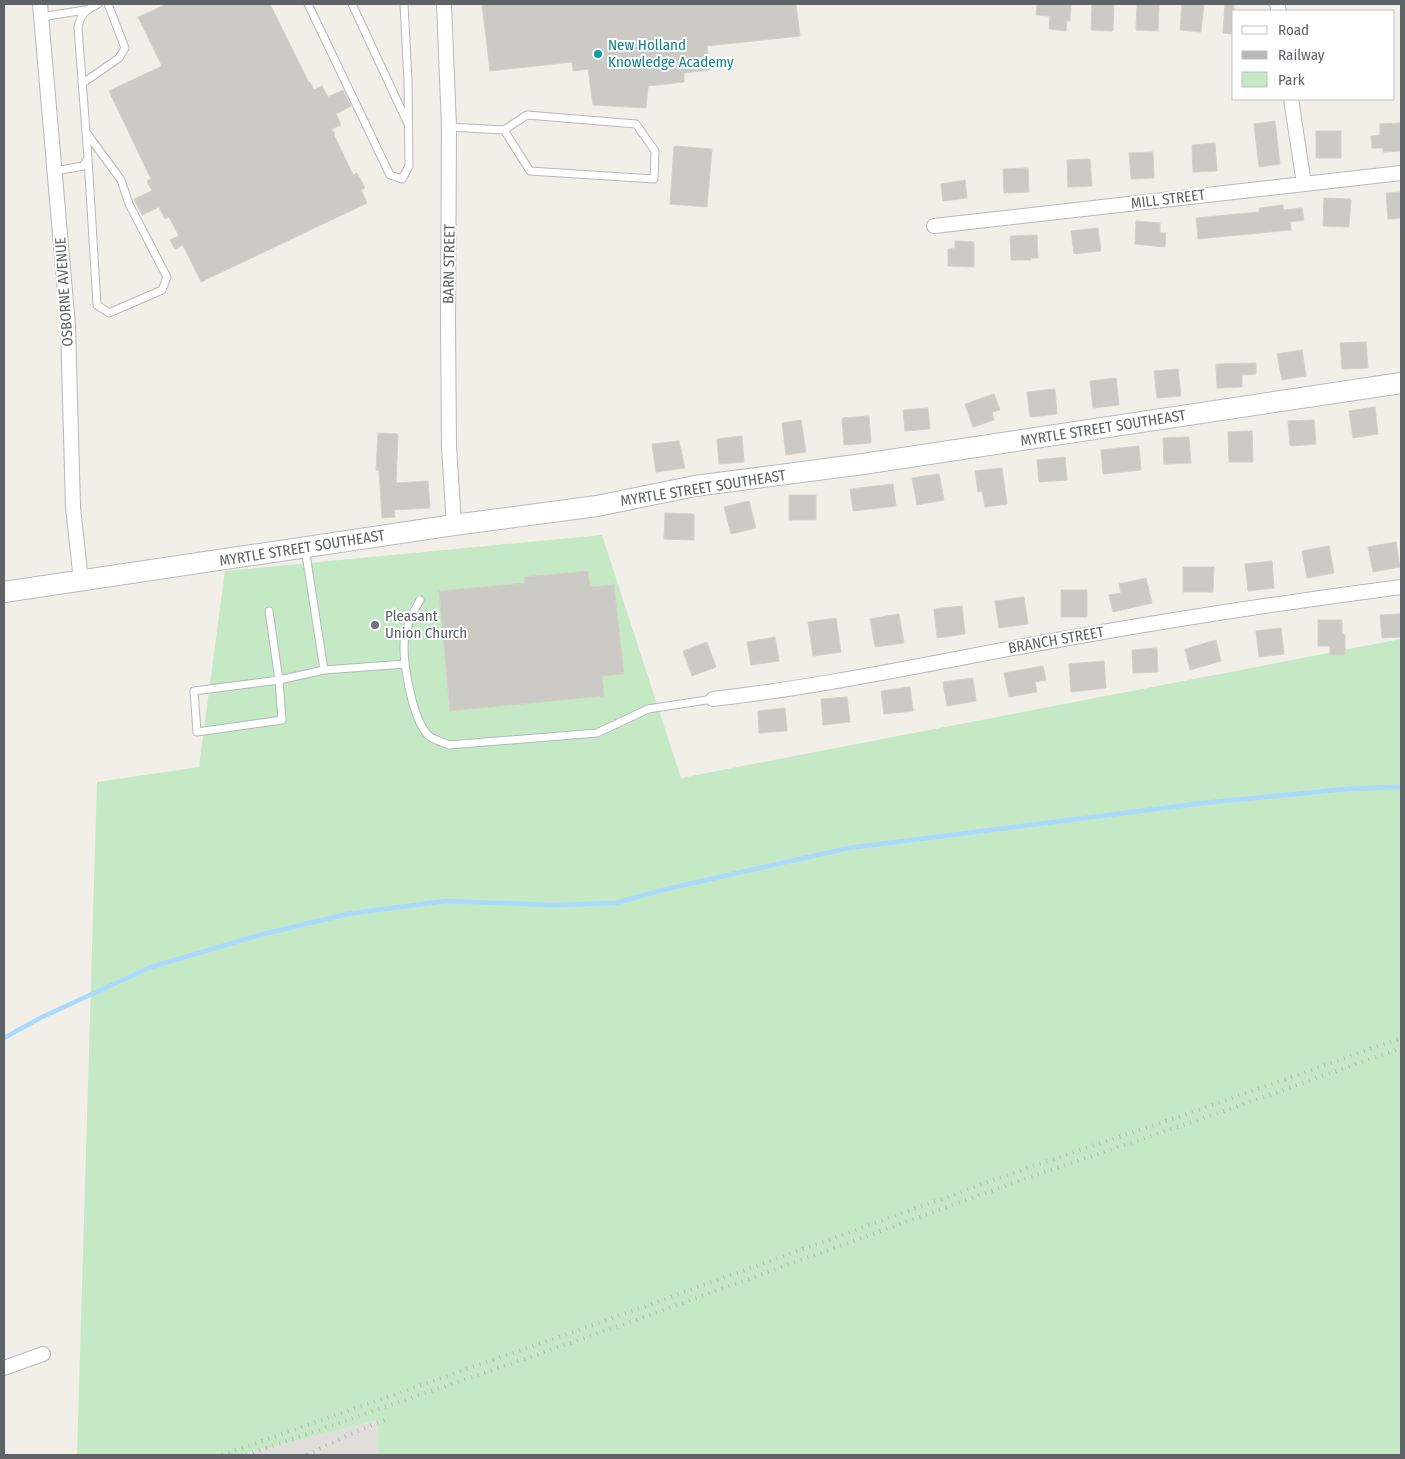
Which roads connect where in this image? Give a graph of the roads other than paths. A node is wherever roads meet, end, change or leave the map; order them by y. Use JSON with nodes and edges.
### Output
{"nodes":[{"id":1,"x":98,"y":4,"type":"edge"},
{"id":2,"x":108,"y":4,"type":"edge"},
{"id":3,"x":308,"y":4,"type":"edge"},
{"id":4,"x":352,"y":4,"type":"edge"},
{"id":5,"x":404,"y":4,"type":"edge"},
{"id":6,"x":444,"y":4,"type":"edge"},
{"id":7,"x":41,"y":10,"type":"edge"},
{"id":8,"x":85,"y":10,"type":"junction"},
{"id":9,"x":83,"y":82,"type":"junction"},
{"id":10,"x":1291,"y":100,"type":"edge"},
{"id":11,"x":409,"y":126,"type":"junction"},
{"id":12,"x":449,"y":127,"type":"junction"},
{"id":13,"x":504,"y":130,"type":"junction"},
{"id":14,"x":86,"y":132,"type":"junction"},
{"id":15,"x":88,"y":158,"type":"junction"},
{"id":16,"x":56,"y":171,"type":"junction"},
{"id":17,"x":1401,"y":173,"type":"edge"},
{"id":18,"x":1304,"y":184,"type":"junction"},
{"id":19,"x":934,"y":226,"type":"dead end"},
{"id":20,"x":1401,"y":383,"type":"edge"},
{"id":21,"x":454,"y":525,"type":"junction"},
{"id":22,"x":305,"y":547,"type":"junction"},
{"id":23,"x":81,"y":581,"type":"junction"},
{"id":24,"x":1401,"y":587,"type":"edge"},
{"id":25,"x":4,"y":592,"type":"edge"},
{"id":26,"x":420,"y":600,"type":"dead end"},
{"id":27,"x":269,"y":611,"type":"dead end"},
{"id":28,"x":405,"y":664,"type":"junction"},
{"id":29,"x":324,"y":670,"type":"junction"},
{"id":30,"x":279,"y":680,"type":"junction"},
{"id":31,"x":713,"y":700,"type":"joint"},
{"id":32,"x":43,"y":1354,"type":"dead end"},
{"id":33,"x":4,"y":1368,"type":"edge"}],
"edges":[{"from":1,"to":8,"type":"lane"},
{"from":2,"to":9,"type":"lane"},
{"from":3,"to":11,"type":"lane"},
{"from":4,"to":11,"type":"lane"},
{"from":5,"to":11,"type":"lane"},
{"from":6,"to":12,"type":"street","name":"BARN STREET"},
{"from":7,"to":8,"type":"lane"},
{"from":7,"to":16,"type":"street","name":"OSBORNE AVENUE"},
{"from":8,"to":9,"type":"lane"},
{"from":9,"to":14,"type":"lane"},
{"from":10,"to":18,"type":"street"},
{"from":12,"to":13,"type":"lane"},
{"from":12,"to":21,"type":"street","name":"BARN STREET"},
{"from":13,"to":13,"type":"lane"},
{"from":14,"to":15,"type":"lane"},
{"from":14,"to":15,"type":"lane"},
{"from":15,"to":16,"type":"lane"},
{"from":16,"to":23,"type":"street","name":"OSBORNE AVENUE"},
{"from":17,"to":18,"type":"street","name":"MILL STREET"},
{"from":18,"to":19,"type":"street","name":"MILL STREET"},
{"from":20,"to":21,"type":"street","name":"MYRTLE STREET SOUTHEAST"},
{"from":21,"to":22,"type":"street","name":"MYRTLE STREET SOUTHEAST"},
{"from":22,"to":23,"type":"street","name":"MYRTLE STREET SOUTHEAST"},
{"from":22,"to":29,"type":"lane"},
{"from":23,"to":25,"type":"street","name":"MYRTLE STREET SOUTHEAST"},
{"from":24,"to":31,"type":"street","name":"BRANCH STREET"},
{"from":26,"to":28,"type":"lane"},
{"from":27,"to":30,"type":"lane"},
{"from":28,"to":29,"type":"lane"},
{"from":28,"to":31,"type":"lane"},
{"from":29,"to":30,"type":"lane"},
{"from":30,"to":30,"type":"lane"},
{"from":32,"to":33,"type":"street"}]}
